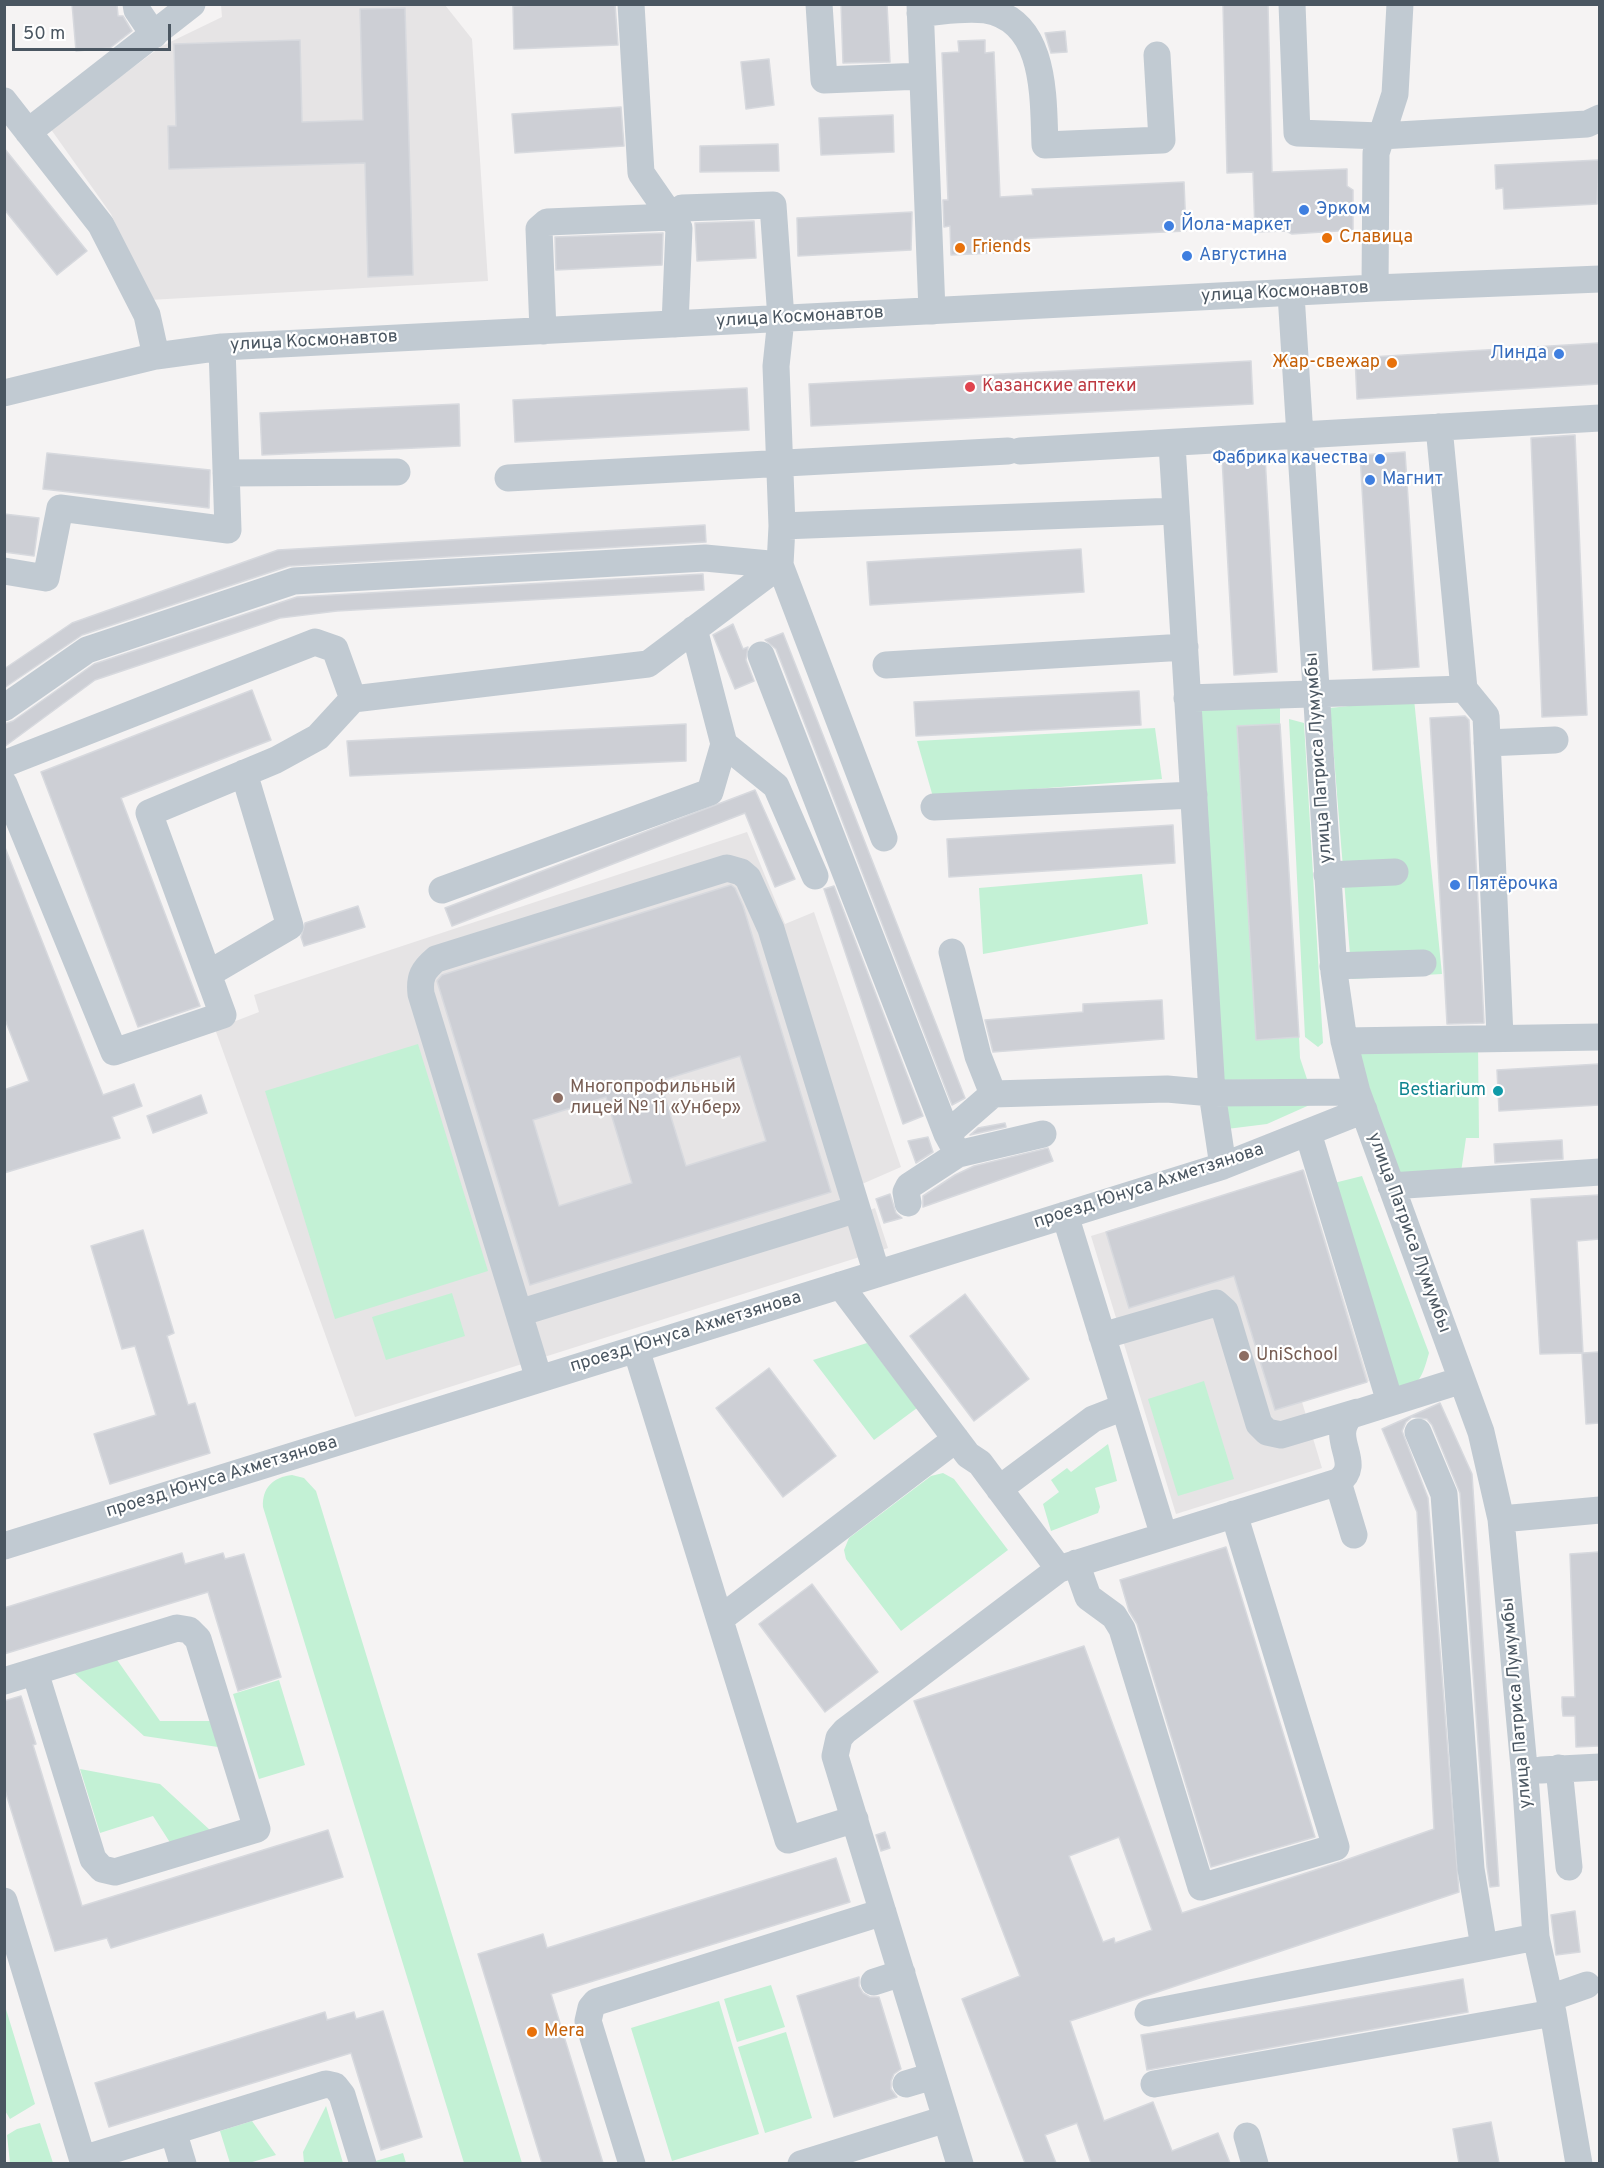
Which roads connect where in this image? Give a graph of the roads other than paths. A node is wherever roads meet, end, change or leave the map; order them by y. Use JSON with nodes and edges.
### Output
{"nodes":[{"id":1,"x":136,"y":4,"type":"edge"},
{"id":2,"x":192,"y":4,"type":"edge"},
{"id":3,"x":631,"y":4,"type":"edge"},
{"id":4,"x":819,"y":4,"type":"edge"},
{"id":5,"x":1292,"y":4,"type":"edge"},
{"id":6,"x":1400,"y":4,"type":"edge"},
{"id":7,"x":920,"y":9,"type":"edge"},
{"id":8,"x":154,"y":35,"type":"junction"},
{"id":9,"x":1157,"y":55,"type":"dead end"},
{"id":10,"x":922,"y":76,"type":"junction"},
{"id":11,"x":4,"y":101,"type":"edge"},
{"id":12,"x":1599,"y":118,"type":"edge"},
{"id":13,"x":28,"y":132,"type":"junction"},
{"id":14,"x":1381,"y":136,"type":"junction"},
{"id":15,"x":672,"y":217,"type":"junction"},
{"id":16,"x":1599,"y":279,"type":"edge"},
{"id":17,"x":1375,"y":288,"type":"junction"},
{"id":18,"x":1291,"y":294,"type":"junction"},
{"id":19,"x":932,"y":311,"type":"junction"},
{"id":20,"x":781,"y":319,"type":"junction"},
{"id":21,"x":675,"y":324,"type":"junction"},
{"id":22,"x":543,"y":331,"type":"junction"},
{"id":23,"x":222,"y":347,"type":"junction"},
{"id":24,"x":156,"y":356,"type":"junction"},
{"id":25,"x":4,"y":393,"type":"edge"},
{"id":26,"x":1599,"y":418,"type":"edge"},
{"id":27,"x":1439,"y":427,"type":"junction"},
{"id":28,"x":1300,"y":435,"type":"junction"},
{"id":29,"x":1172,"y":444,"type":"junction"},
{"id":30,"x":778,"y":462,"type":"junction"},
{"id":31,"x":397,"y":472,"type":"dead end"},
{"id":32,"x":226,"y":473,"type":"junction"},
{"id":33,"x":508,"y":478,"type":"dead end"},
{"id":34,"x":1176,"y":511,"type":"junction"},
{"id":35,"x":782,"y":526,"type":"junction"},
{"id":36,"x":780,"y":565,"type":"junction"},
{"id":37,"x":4,"y":572,"type":"edge"},
{"id":38,"x":694,"y":629,"type":"junction"},
{"id":39,"x":1185,"y":647,"type":"junction"},
{"id":40,"x":761,"y":655,"type":"dead end"},
{"id":41,"x":886,"y":665,"type":"dead end"},
{"id":42,"x":1464,"y":689,"type":"junction"},
{"id":43,"x":1315,"y":693,"type":"junction"},
{"id":44,"x":1187,"y":698,"type":"junction"},
{"id":45,"x":353,"y":699,"type":"junction"},
{"id":46,"x":4,"y":708,"type":"edge"},
{"id":47,"x":1555,"y":740,"type":"dead end"},
{"id":48,"x":1487,"y":743,"type":"junction"},
{"id":49,"x":724,"y":744,"type":"junction"},
{"id":50,"x":4,"y":765,"type":"edge"},
{"id":51,"x":244,"y":773,"type":"junction"},
{"id":52,"x":4,"y":784,"type":"edge"},
{"id":53,"x":1194,"y":795,"type":"junction"},
{"id":54,"x":934,"y":807,"type":"dead end"},
{"id":55,"x":884,"y":838,"type":"dead end"},
{"id":56,"x":1395,"y":872,"type":"dead end"},
{"id":57,"x":1327,"y":874,"type":"junction"},
{"id":58,"x":815,"y":876,"type":"dead end"},
{"id":59,"x":442,"y":890,"type":"dead end"},
{"id":60,"x":952,"y":952,"type":"dead end"},
{"id":61,"x":1423,"y":963,"type":"dead end"},
{"id":62,"x":1333,"y":966,"type":"junction"},
{"id":63,"x":208,"y":974,"type":"junction"},
{"id":64,"x":1500,"y":1037,"type":"junction"},
{"id":65,"x":1599,"y":1037,"type":"edge"},
{"id":66,"x":1344,"y":1041,"type":"junction"},
{"id":67,"x":1212,"y":1093,"type":"junction"},
{"id":68,"x":993,"y":1094,"type":"junction"},
{"id":69,"x":1360,"y":1101,"type":"junction"},
{"id":70,"x":1308,"y":1133,"type":"junction"},
{"id":71,"x":1043,"y":1134,"type":"dead end"},
{"id":72,"x":953,"y":1144,"type":"junction"},
{"id":73,"x":1223,"y":1166,"type":"junction"},
{"id":74,"x":1599,"y":1172,"type":"edge"},
{"id":75,"x":1391,"y":1186,"type":"junction"},
{"id":76,"x":908,"y":1203,"type":"dead end"},
{"id":77,"x":857,"y":1209,"type":"junction"},
{"id":78,"x":1065,"y":1215,"type":"junction"},
{"id":79,"x":877,"y":1274,"type":"junction"},
{"id":80,"x":840,"y":1286,"type":"junction"},
{"id":81,"x":519,"y":1314,"type":"junction"},
{"id":82,"x":1102,"y":1336,"type":"junction"},
{"id":83,"x":636,"y":1349,"type":"junction"},
{"id":84,"x":539,"y":1379,"type":"junction"},
{"id":85,"x":1462,"y":1380,"type":"junction"},
{"id":86,"x":1390,"y":1402,"type":"junction"},
{"id":87,"x":1124,"y":1407,"type":"junction"},
{"id":88,"x":1359,"y":1412,"type":"junction"},
{"id":89,"x":1418,"y":1432,"type":"dead end"},
{"id":90,"x":956,"y":1439,"type":"junction"},
{"id":91,"x":1338,"y":1482,"type":"junction"},
{"id":92,"x":999,"y":1489,"type":"junction"},
{"id":93,"x":1599,"y":1510,"type":"edge"},
{"id":94,"x":1234,"y":1514,"type":"junction"},
{"id":95,"x":1501,"y":1519,"type":"junction"},
{"id":96,"x":1354,"y":1535,"type":"dead end"},
{"id":97,"x":1164,"y":1536,"type":"junction"},
{"id":98,"x":4,"y":1546,"type":"edge"},
{"id":99,"x":1068,"y":1566,"type":"junction"},
{"id":100,"x":720,"y":1618,"type":"junction"},
{"id":101,"x":36,"y":1672,"type":"junction"},
{"id":102,"x":4,"y":1681,"type":"edge"},
{"id":103,"x":1599,"y":1767,"type":"edge"},
{"id":104,"x":1559,"y":1768,"type":"junction"},
{"id":105,"x":1524,"y":1771,"type":"junction"},
{"id":106,"x":855,"y":1820,"type":"junction"},
{"id":107,"x":1569,"y":1867,"type":"dead end"},
{"id":108,"x":883,"y":1912,"type":"junction"},
{"id":109,"x":6,"y":1915,"type":"edge"},
{"id":110,"x":1536,"y":1937,"type":"junction"},
{"id":111,"x":1484,"y":1947,"type":"junction"},
{"id":112,"x":902,"y":1973,"type":"junction"},
{"id":113,"x":874,"y":1982,"type":"dead end"},
{"id":114,"x":1587,"y":1985,"type":"dead end"},
{"id":115,"x":1552,"y":2006,"type":"junction"},
{"id":116,"x":1148,"y":2013,"type":"dead end"},
{"id":117,"x":933,"y":2076,"type":"junction"},
{"id":118,"x":906,"y":2084,"type":"dead end"},
{"id":119,"x":1154,"y":2084,"type":"dead end"},
{"id":120,"x":946,"y":2119,"type":"junction"},
{"id":121,"x":173,"y":2131,"type":"junction"},
{"id":122,"x":1247,"y":2136,"type":"dead end"},
{"id":123,"x":83,"y":2161,"type":"edge"},
{"id":124,"x":183,"y":2163,"type":"edge"},
{"id":125,"x":363,"y":2163,"type":"edge"},
{"id":126,"x":632,"y":2163,"type":"edge"},
{"id":127,"x":801,"y":2163,"type":"edge"},
{"id":128,"x":960,"y":2163,"type":"edge"},
{"id":129,"x":1255,"y":2163,"type":"edge"},
{"id":130,"x":1579,"y":2163,"type":"edge"}],
"edges":[{"from":1,"to":8,"type":"street"},
{"from":2,"to":8,"type":"street"},
{"from":3,"to":15,"type":"street"},
{"from":4,"to":10,"type":"street"},
{"from":5,"to":14,"type":"street"},
{"from":6,"to":14,"type":"street"},
{"from":7,"to":9,"type":"street"},
{"from":7,"to":10,"type":"street"},
{"from":8,"to":13,"type":"street"},
{"from":10,"to":19,"type":"street"},
{"from":11,"to":13,"type":"street"},
{"from":12,"to":14,"type":"street"},
{"from":13,"to":24,"type":"street"},
{"from":14,"to":17,"type":"street"},
{"from":15,"to":20,"type":"street"},
{"from":15,"to":21,"type":"street"},
{"from":15,"to":22,"type":"street"},
{"from":16,"to":17,"type":"street","name":"улица Космонавтов"},
{"from":17,"to":18,"type":"street","name":"улица Космонавтов"},
{"from":18,"to":19,"type":"street","name":"улица Космонавтов"},
{"from":18,"to":28,"type":"street","name":"улица Патриса Лумумбы"},
{"from":19,"to":20,"type":"street","name":"улица Космонавтов"},
{"from":20,"to":21,"type":"street","name":"улица Космонавтов"},
{"from":20,"to":30,"type":"street"},
{"from":21,"to":22,"type":"street","name":"улица Космонавтов"},
{"from":22,"to":23,"type":"street","name":"улица Космонавтов"},
{"from":23,"to":24,"type":"street","name":"улица Космонавтов"},
{"from":23,"to":32,"type":"street"},
{"from":24,"to":25,"type":"street","name":"улица Космонавтов"},
{"from":26,"to":27,"type":"street"},
{"from":27,"to":28,"type":"street"},
{"from":27,"to":42,"type":"street"},
{"from":28,"to":29,"type":"street"},
{"from":28,"to":43,"type":"street","name":"улица Патриса Лумумбы"},
{"from":29,"to":30,"type":"street"},
{"from":29,"to":34,"type":"street"},
{"from":30,"to":33,"type":"street"},
{"from":30,"to":35,"type":"street"},
{"from":31,"to":32,"type":"street"},
{"from":32,"to":37,"type":"street"},
{"from":34,"to":35,"type":"street"},
{"from":34,"to":39,"type":"street"},
{"from":35,"to":36,"type":"street"},
{"from":36,"to":38,"type":"street"},
{"from":36,"to":46,"type":"street"},
{"from":36,"to":55,"type":"street"},
{"from":38,"to":45,"type":"street"},
{"from":38,"to":49,"type":"street"},
{"from":39,"to":41,"type":"street"},
{"from":39,"to":44,"type":"street"},
{"from":40,"to":72,"type":"street"},
{"from":42,"to":43,"type":"street"},
{"from":42,"to":48,"type":"street"},
{"from":43,"to":44,"type":"street"},
{"from":43,"to":57,"type":"street","name":"улица Патриса Лумумбы"},
{"from":44,"to":53,"type":"street"},
{"from":45,"to":50,"type":"street"},
{"from":45,"to":51,"type":"street"},
{"from":47,"to":48,"type":"street"},
{"from":48,"to":64,"type":"street"},
{"from":49,"to":58,"type":"street"},
{"from":49,"to":59,"type":"street"},
{"from":51,"to":63,"type":"street"},
{"from":51,"to":63,"type":"street"},
{"from":52,"to":63,"type":"street"},
{"from":53,"to":54,"type":"street"},
{"from":53,"to":67,"type":"street"},
{"from":56,"to":57,"type":"street"},
{"from":57,"to":62,"type":"street","name":"улица Патриса Лумумбы"},
{"from":60,"to":68,"type":"street"},
{"from":61,"to":62,"type":"street"},
{"from":62,"to":66,"type":"street","name":"улица Патриса Лумумбы"},
{"from":64,"to":65,"type":"street"},
{"from":64,"to":66,"type":"street"},
{"from":66,"to":69,"type":"street","name":"улица Патриса Лумумбы"},
{"from":67,"to":68,"type":"street"},
{"from":67,"to":69,"type":"street"},
{"from":67,"to":73,"type":"street"},
{"from":68,"to":72,"type":"street"},
{"from":69,"to":70,"type":"street","name":"проезд Юнуса Ахметзянова"},
{"from":69,"to":75,"type":"street","name":"улица Патриса Лумумбы"},
{"from":70,"to":73,"type":"street","name":"проезд Юнуса Ахметзянова"},
{"from":70,"to":86,"type":"street"},
{"from":71,"to":72,"type":"street"},
{"from":72,"to":76,"type":"street"},
{"from":73,"to":78,"type":"street","name":"проезд Юнуса Ахметзянова"},
{"from":74,"to":75,"type":"street"},
{"from":75,"to":85,"type":"street","name":"улица Патриса Лумумбы"},
{"from":77,"to":79,"type":"street"},
{"from":77,"to":81,"type":"street"},
{"from":77,"to":81,"type":"street"},
{"from":78,"to":79,"type":"street","name":"проезд Юнуса Ахметзянова"},
{"from":78,"to":82,"type":"street"},
{"from":79,"to":80,"type":"street","name":"проезд Юнуса Ахметзянова"},
{"from":80,"to":83,"type":"street","name":"проезд Юнуса Ахметзянова"},
{"from":80,"to":90,"type":"street"},
{"from":81,"to":84,"type":"street"},
{"from":82,"to":87,"type":"street"},
{"from":82,"to":88,"type":"street"},
{"from":83,"to":84,"type":"street","name":"проезд Юнуса Ахметзянова"},
{"from":83,"to":100,"type":"street"},
{"from":84,"to":98,"type":"street","name":"проезд Юнуса Ахметзянова"},
{"from":85,"to":86,"type":"street"},
{"from":85,"to":95,"type":"street","name":"улица Патриса Лумумбы"},
{"from":86,"to":88,"type":"street"},
{"from":87,"to":92,"type":"street"},
{"from":87,"to":97,"type":"street"},
{"from":88,"to":91,"type":"street"},
{"from":89,"to":111,"type":"street"},
{"from":90,"to":92,"type":"street"},
{"from":90,"to":100,"type":"street"},
{"from":91,"to":94,"type":"street"},
{"from":91,"to":96,"type":"street"},
{"from":92,"to":99,"type":"street"},
{"from":93,"to":95,"type":"street"},
{"from":94,"to":97,"type":"street"},
{"from":94,"to":99,"type":"street"},
{"from":95,"to":105,"type":"street","name":"улица Патриса Лумумбы"},
{"from":97,"to":99,"type":"street"},
{"from":99,"to":106,"type":"street"},
{"from":100,"to":106,"type":"street"},
{"from":101,"to":101,"type":"street"},
{"from":101,"to":102,"type":"street"},
{"from":103,"to":104,"type":"street"},
{"from":104,"to":105,"type":"street"},
{"from":104,"to":107,"type":"street"},
{"from":105,"to":110,"type":"street","name":"улица Патриса Лумумбы"},
{"from":106,"to":108,"type":"street"},
{"from":108,"to":112,"type":"street"},
{"from":108,"to":126,"type":"street"},
{"from":109,"to":123,"type":"street"},
{"from":110,"to":111,"type":"street"},
{"from":110,"to":115,"type":"street","name":"улица Патриса Лумумбы"},
{"from":111,"to":116,"type":"street"},
{"from":112,"to":113,"type":"street"},
{"from":112,"to":117,"type":"street"},
{"from":114,"to":115,"type":"street"},
{"from":115,"to":119,"type":"street"},
{"from":115,"to":130,"type":"street","name":"улица Патриса Лумумбы"},
{"from":117,"to":118,"type":"street"},
{"from":117,"to":120,"type":"street"},
{"from":120,"to":127,"type":"street"},
{"from":120,"to":128,"type":"street"},
{"from":121,"to":123,"type":"street"},
{"from":121,"to":124,"type":"street"},
{"from":121,"to":125,"type":"street"},
{"from":122,"to":129,"type":"street"}]}
